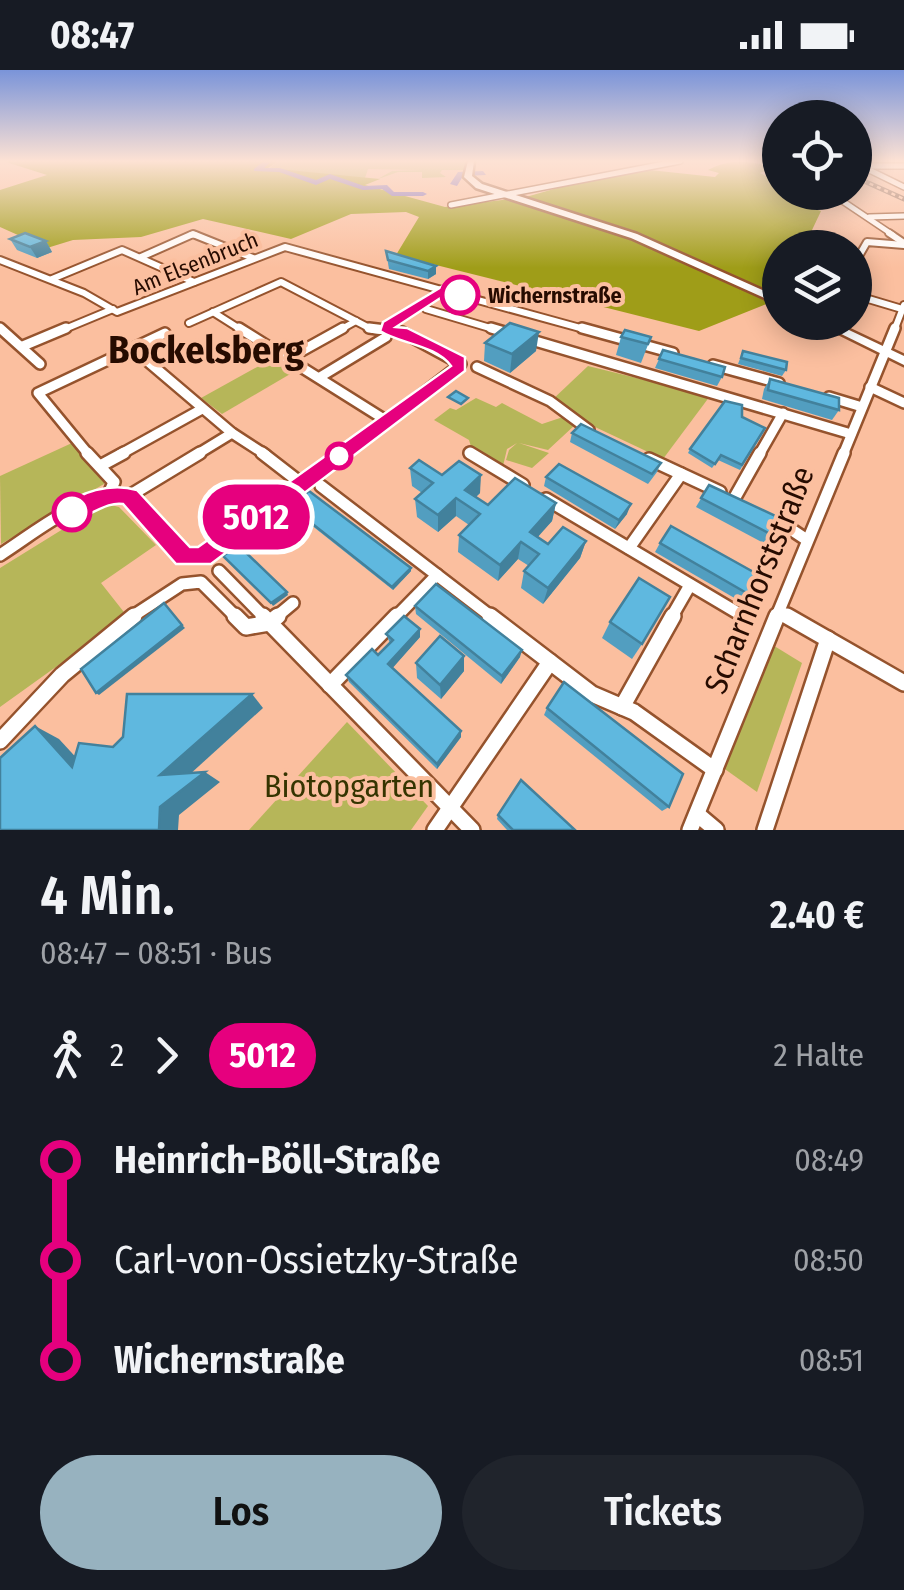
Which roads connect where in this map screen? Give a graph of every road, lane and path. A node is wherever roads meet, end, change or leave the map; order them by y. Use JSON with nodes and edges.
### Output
{"nodes":[{"id":1,"x":514,"y":197,"type":"joint"},
{"id":2,"x":451,"y":205,"type":"dead end"},
{"id":3,"x":858,"y":210,"type":"edge"},
{"id":4,"x":868,"y":216,"type":"junction"},
{"id":5,"x":904,"y":216,"type":"edge"},
{"id":6,"x":872,"y":242,"type":"edge"},
{"id":7,"x":904,"y":244,"type":"edge"},
{"id":8,"x":141,"y":257,"type":"junction"},
{"id":9,"x":253,"y":258,"type":"junction"},
{"id":10,"x":2,"y":263,"type":"edge"},
{"id":11,"x":52,"y":280,"type":"junction"},
{"id":12,"x":194,"y":282,"type":"junction"},
{"id":13,"x":443,"y":290,"type":"junction"},
{"id":14,"x":762,"y":294,"type":"edge"},
{"id":15,"x":872,"y":299,"type":"edge"},
{"id":16,"x":904,"y":306,"type":"edge"},
{"id":17,"x":426,"y":309,"type":"dead end"},
{"id":18,"x":118,"y":310,"type":"junction"},
{"id":19,"x":213,"y":312,"type":"junction"},
{"id":20,"x":356,"y":321,"type":"junction"},
{"id":21,"x":189,"y":322,"type":"dead end"},
{"id":22,"x":0,"y":328,"type":"edge"},
{"id":23,"x":388,"y":331,"type":"junction"},
{"id":24,"x":165,"y":333,"type":"dead end"},
{"id":25,"x":859,"y":340,"type":"edge"},
{"id":26,"x":23,"y":346,"type":"junction"},
{"id":27,"x":132,"y":348,"type":"junction"},
{"id":28,"x":884,"y":352,"type":"junction"},
{"id":29,"x":680,"y":355,"type":"edge"},
{"id":30,"x":289,"y":358,"type":"junction"},
{"id":31,"x":698,"y":360,"type":"edge"},
{"id":32,"x":904,"y":361,"type":"edge"},
{"id":33,"x":40,"y":364,"type":"dead end"},
{"id":34,"x":477,"y":367,"type":"dead end"},
{"id":35,"x":320,"y":378,"type":"junction"},
{"id":36,"x":784,"y":384,"type":"edge"},
{"id":37,"x":870,"y":387,"type":"junction"},
{"id":38,"x":818,"y":394,"type":"edge"},
{"id":39,"x":904,"y":403,"type":"edge"},
{"id":40,"x":862,"y":407,"type":"junction"},
{"id":41,"x":202,"y":410,"type":"junction"},
{"id":42,"x":783,"y":413,"type":"junction"},
{"id":43,"x":232,"y":434,"type":"junction"},
{"id":44,"x":850,"y":434,"type":"junction"},
{"id":45,"x":603,"y":437,"type":"edge"},
{"id":46,"x":632,"y":451,"type":"edge"},
{"id":47,"x":470,"y":453,"type":"dead end"},
{"id":48,"x":100,"y":466,"type":"junction"},
{"id":49,"x":681,"y":474,"type":"junction"},
{"id":50,"x":322,"y":486,"type":"dead end"},
{"id":51,"x":109,"y":494,"type":"junction"},
{"id":52,"x":130,"y":496,"type":"junction"},
{"id":53,"x":761,"y":512,"type":"edge"},
{"id":54,"x":808,"y":540,"type":"junction"},
{"id":55,"x":629,"y":548,"type":"junction"},
{"id":56,"x":0,"y":555,"type":"edge"},
{"id":57,"x":191,"y":560,"type":"junction"},
{"id":58,"x":219,"y":571,"type":"dead end"},
{"id":59,"x":437,"y":575,"type":"junction"},
{"id":60,"x":193,"y":580,"type":"junction"},
{"id":61,"x":690,"y":585,"type":"junction"},
{"id":62,"x":292,"y":603,"type":"dead end"},
{"id":63,"x":779,"y":611,"type":"junction"},
{"id":64,"x":743,"y":616,"type":"dead end"},
{"id":65,"x":269,"y":623,"type":"junction"},
{"id":66,"x":828,"y":639,"type":"junction"},
{"id":67,"x":550,"y":662,"type":"junction"},
{"id":68,"x":904,"y":682,"type":"edge"},
{"id":69,"x":330,"y":686,"type":"junction"},
{"id":70,"x":622,"y":708,"type":"junction"},
{"id":71,"x":0,"y":741,"type":"edge"},
{"id":72,"x":715,"y":770,"type":"junction"},
{"id":73,"x":450,"y":808,"type":"junction"},
{"id":74,"x":693,"y":822,"type":"edge"},
{"id":75,"x":435,"y":830,"type":"edge"},
{"id":76,"x":472,"y":830,"type":"edge"},
{"id":77,"x":716,"y":830,"type":"edge"},
{"id":78,"x":765,"y":830,"type":"edge"}],
"edges":[{"from":1,"to":2,"type":"street"},
{"from":1,"to":14,"type":"street"},
{"from":3,"to":4,"type":"street"},
{"from":4,"to":5,"type":"street"},
{"from":4,"to":7,"type":"street"},
{"from":6,"to":7,"type":"street"},
{"from":8,"to":9,"type":"street"},
{"from":8,"to":11,"type":"street"},
{"from":8,"to":12,"type":"street"},
{"from":9,"to":12,"type":"street","name":"Am Elsenbruch"},
{"from":9,"to":13,"type":"street","name":"Am Elsenbruch"},
{"from":10,"to":11,"type":"street"},
{"from":11,"to":18,"type":"street"},
{"from":12,"to":18,"type":"street","name":"Am Elsenbruch"},
{"from":13,"to":23,"type":"street"},
{"from":13,"to":29,"type":"street"},
{"from":15,"to":16,"type":"street"},
{"from":16,"to":28,"type":"street","name":"Scharnhorststraße"},
{"from":17,"to":42,"type":"street"},
{"from":18,"to":26,"type":"street","name":"Am Elsenbruch"},
{"from":19,"to":20,"type":"street"},
{"from":19,"to":21,"type":"street"},
{"from":19,"to":30,"type":"street"},
{"from":20,"to":23,"type":"street"},
{"from":20,"to":30,"type":"street"},
{"from":22,"to":26,"type":"street"},
{"from":23,"to":35,"type":"street"},
{"from":23,"to":35,"type":"street"},
{"from":24,"to":27,"type":"street"},
{"from":25,"to":28,"type":"street"},
{"from":26,"to":33,"type":"street"},
{"from":27,"to":41,"type":"street"},
{"from":27,"to":48,"type":"street"},
{"from":28,"to":32,"type":"street"},
{"from":28,"to":37,"type":"street","name":"Scharnhorststraße"},
{"from":30,"to":35,"type":"street"},
{"from":31,"to":36,"type":"street"},
{"from":34,"to":45,"type":"street"},
{"from":37,"to":39,"type":"street"},
{"from":37,"to":40,"type":"street","name":"Scharnhorststraße"},
{"from":38,"to":40,"type":"street"},
{"from":40,"to":44,"type":"street","name":"Scharnhorststraße"},
{"from":41,"to":43,"type":"street"},
{"from":41,"to":48,"type":"street"},
{"from":42,"to":44,"type":"street"},
{"from":42,"to":49,"type":"street"},
{"from":43,"to":52,"type":"street"},
{"from":43,"to":57,"type":"street"},
{"from":44,"to":54,"type":"street","name":"Scharnhorststraße"},
{"from":46,"to":49,"type":"street"},
{"from":47,"to":55,"type":"street"},
{"from":48,"to":51,"type":"street"},
{"from":49,"to":55,"type":"street"},
{"from":50,"to":59,"type":"street"},
{"from":51,"to":52,"type":"street"},
{"from":51,"to":56,"type":"street"},
{"from":52,"to":57,"type":"street"},
{"from":53,"to":54,"type":"street"},
{"from":54,"to":63,"type":"street","name":"Scharnhorststraße"},
{"from":55,"to":61,"type":"street"},
{"from":57,"to":60,"type":"street"},
{"from":58,"to":65,"type":"street"},
{"from":59,"to":67,"type":"street"},
{"from":59,"to":69,"type":"street"},
{"from":60,"to":65,"type":"street"},
{"from":60,"to":71,"type":"street"},
{"from":61,"to":64,"type":"street"},
{"from":61,"to":70,"type":"street"},
{"from":62,"to":65,"type":"street"},
{"from":63,"to":66,"type":"street"},
{"from":63,"to":72,"type":"street","name":"Scharnhorststraße"},
{"from":65,"to":69,"type":"street"},
{"from":66,"to":68,"type":"street"},
{"from":66,"to":78,"type":"street"},
{"from":67,"to":70,"type":"street"},
{"from":67,"to":73,"type":"street"},
{"from":69,"to":73,"type":"street"},
{"from":70,"to":72,"type":"street"},
{"from":72,"to":74,"type":"street","name":"Scharnhorststraße"},
{"from":73,"to":75,"type":"street"},
{"from":73,"to":76,"type":"street"},
{"from":74,"to":77,"type":"street"}]}
